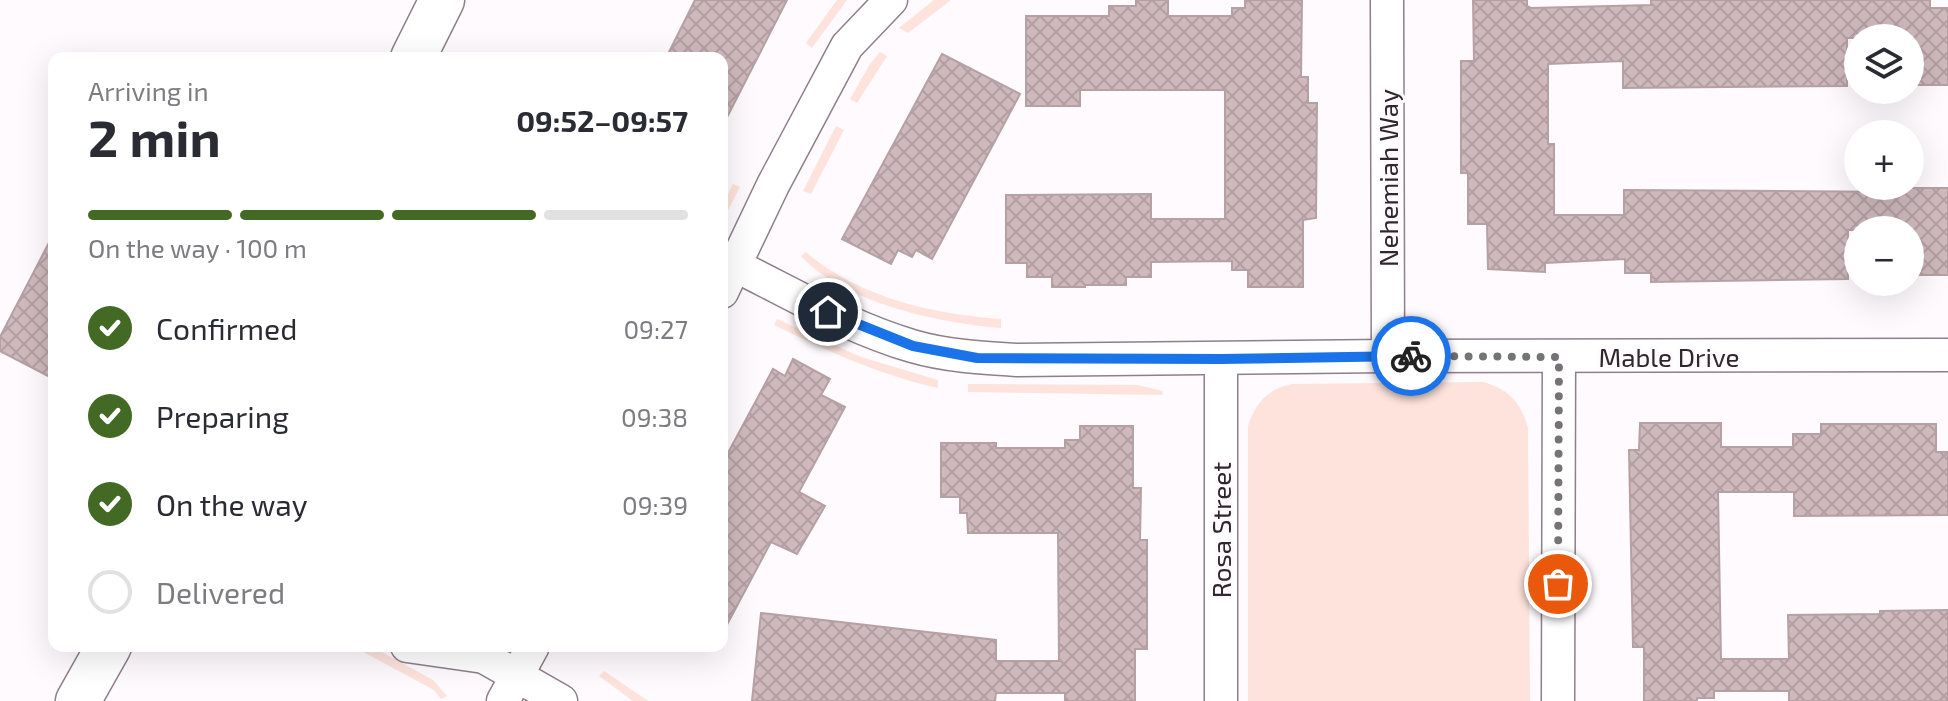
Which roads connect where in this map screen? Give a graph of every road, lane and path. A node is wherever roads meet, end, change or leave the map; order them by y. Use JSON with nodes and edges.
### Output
{"nodes":[{"id":1,"x":442,"y":0,"type":"edge"},
{"id":2,"x":891,"y":0,"type":"edge"},
{"id":3,"x":1387,"y":0,"type":"edge"},
{"id":4,"x":416,"y":52,"type":"edge"},
{"id":5,"x":729,"y":279,"type":"edge"},
{"id":6,"x":1948,"y":355,"type":"edge"},
{"id":7,"x":1388,"y":356,"type":"junction"},
{"id":8,"x":1559,"y":357,"type":"junction"},
{"id":9,"x":1221,"y":359,"type":"junction"},
{"id":10,"x":106,"y":652,"type":"edge"},
{"id":11,"x":478,"y":652,"type":"edge"},
{"id":12,"x":530,"y":652,"type":"edge"},
{"id":13,"x":510,"y":688,"type":"edge"},
{"id":14,"x":78,"y":701,"type":"edge"},
{"id":15,"x":561,"y":701,"type":"edge"},
{"id":16,"x":1221,"y":701,"type":"edge"},
{"id":17,"x":1558,"y":701,"type":"edge"}],
"edges":[{"from":1,"to":4,"type":"highway"},
{"from":2,"to":5,"type":"street"},
{"from":3,"to":7,"type":"street","name":"Nehemiah Way"},
{"from":5,"to":9,"type":"street","name":"Mable Drive"},
{"from":6,"to":8,"type":"street","name":"Mable Drive"},
{"from":7,"to":8,"type":"street","name":"Mable Drive"},
{"from":7,"to":9,"type":"street","name":"Mable Drive"},
{"from":8,"to":17,"type":"street"},
{"from":9,"to":16,"type":"street","name":"Rosa Street"},
{"from":10,"to":14,"type":"highway"},
{"from":11,"to":13,"type":"street"},
{"from":12,"to":13,"type":"street"},
{"from":13,"to":15,"type":"street"}]}
